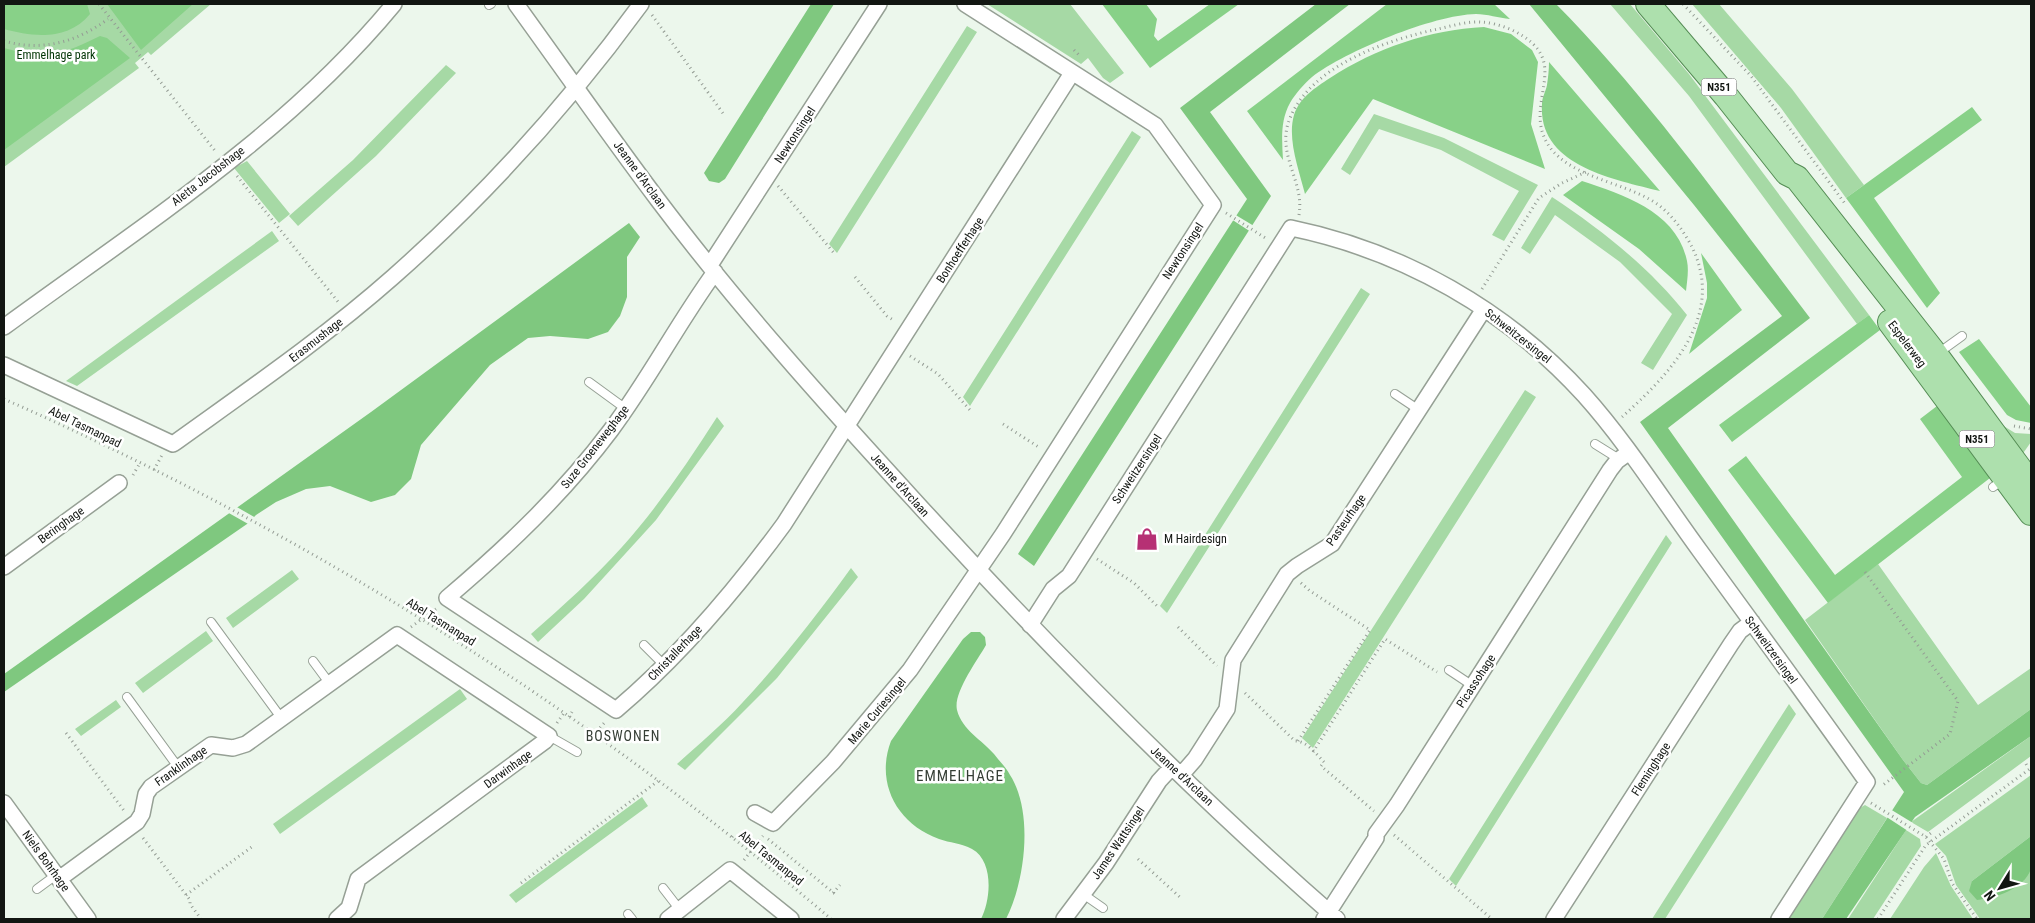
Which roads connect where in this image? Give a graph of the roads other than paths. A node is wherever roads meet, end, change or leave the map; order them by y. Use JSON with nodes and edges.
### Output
{"nodes":[{"id":1,"x":394,"y":4,"type":"edge"},
{"id":2,"x":516,"y":4,"type":"edge"},
{"id":3,"x":879,"y":4,"type":"edge"},
{"id":4,"x":965,"y":4,"type":"edge"},
{"id":5,"x":1648,"y":4,"type":"edge"},
{"id":6,"x":644,"y":6,"type":"edge"},
{"id":7,"x":1072,"y":72,"type":"junction"},
{"id":8,"x":577,"y":88,"type":"junction"},
{"id":9,"x":713,"y":268,"type":"junction"},
{"id":10,"x":1484,"y":308,"type":"junction"},
{"id":11,"x":4,"y":327,"type":"edge"},
{"id":12,"x":1962,"y":336,"type":"dead end"},
{"id":13,"x":1930,"y":360,"type":"junction"},
{"id":14,"x":4,"y":364,"type":"edge"},
{"id":15,"x":589,"y":382,"type":"dead end"},
{"id":16,"x":1394,"y":394,"type":"dead end"},
{"id":17,"x":626,"y":409,"type":"junction"},
{"id":18,"x":1419,"y":410,"type":"junction"},
{"id":19,"x":846,"y":426,"type":"junction"},
{"id":20,"x":1595,"y":444,"type":"dead end"},
{"id":21,"x":1624,"y":456,"type":"junction"},
{"id":22,"x":2012,"y":479,"type":"edge"},
{"id":23,"x":119,"y":484,"type":"dead end"},
{"id":24,"x":2031,"y":513,"type":"edge"},
{"id":25,"x":4,"y":567,"type":"edge"},
{"id":26,"x":979,"y":571,"type":"junction"},
{"id":27,"x":445,"y":601,"type":"joint"},
{"id":28,"x":211,"y":622,"type":"dead end"},
{"id":29,"x":1752,"y":622,"type":"junction"},
{"id":30,"x":1030,"y":624,"type":"junction"},
{"id":31,"x":644,"y":645,"type":"dead end"},
{"id":32,"x":313,"y":661,"type":"dead end"},
{"id":33,"x":664,"y":665,"type":"junction"},
{"id":34,"x":1447,"y":674,"type":"road end"},
{"id":35,"x":330,"y":684,"type":"junction"},
{"id":36,"x":1473,"y":686,"type":"junction"},
{"id":37,"x":127,"y":697,"type":"dead end"},
{"id":38,"x":282,"y":719,"type":"junction"},
{"id":39,"x":549,"y":736,"type":"junction"},
{"id":40,"x":577,"y":752,"type":"dead end"},
{"id":41,"x":178,"y":767,"type":"junction"},
{"id":42,"x":1176,"y":771,"type":"junction"},
{"id":43,"x":4,"y":803,"type":"edge"},
{"id":44,"x":755,"y":814,"type":"dead end"},
{"id":45,"x":58,"y":878,"type":"junction"},
{"id":46,"x":663,"y":888,"type":"dead end"},
{"id":47,"x":37,"y":889,"type":"dead end"},
{"id":48,"x":1083,"y":894,"type":"junction"},
{"id":49,"x":1103,"y":908,"type":"dead end"},
{"id":50,"x":674,"y":915,"type":"edge"},
{"id":51,"x":1330,"y":917,"type":"edge"},
{"id":52,"x":88,"y":919,"type":"edge"},
{"id":53,"x":336,"y":919,"type":"edge"},
{"id":54,"x":791,"y":919,"type":"edge"},
{"id":55,"x":1064,"y":919,"type":"edge"},
{"id":56,"x":1554,"y":919,"type":"edge"},
{"id":57,"x":1779,"y":919,"type":"edge"}],
"edges":[{"from":1,"to":11,"type":"street","name":"Aletta Jacobshage"},
{"from":2,"to":8,"type":"street","name":"Jeanne d'Arclaan"},
{"from":3,"to":9,"type":"street","name":"Newtonsingel"},
{"from":4,"to":7,"type":"street","name":"Newtonsingel"},
{"from":5,"to":13,"type":"main road","name":"Espelerweg","number":"N351"},
{"from":6,"to":8,"type":"street"},
{"from":7,"to":19,"type":"street","name":"Bonhoefferhage"},
{"from":7,"to":26,"type":"street","name":"Newtonsingel"},
{"from":8,"to":9,"type":"street","name":"Jeanne d'Arclaan"},
{"from":8,"to":14,"type":"street","name":"Erasmushage"},
{"from":9,"to":17,"type":"street","name":"Suze Groeneweghage"},
{"from":9,"to":19,"type":"street","name":"Jeanne d'Arclaan"},
{"from":10,"to":18,"type":"street","name":"Pasteurhage"},
{"from":10,"to":21,"type":"street","name":"Schweitzersingel"},
{"from":10,"to":30,"type":"street","name":"Schweitzersingel"},
{"from":12,"to":13,"type":"lane"},
{"from":13,"to":22,"type":"main road","name":"Espelerweg","number":"N351"},
{"from":15,"to":17,"type":"lane"},
{"from":16,"to":18,"type":"lane"},
{"from":17,"to":27,"type":"street","name":"Suze Groeneweghage"},
{"from":18,"to":42,"type":"street","name":"Pasteurhage"},
{"from":19,"to":26,"type":"street","name":"Jeanne d'Arclaan"},
{"from":19,"to":33,"type":"street","name":"Christallerhage"},
{"from":20,"to":21,"type":"lane"},
{"from":21,"to":29,"type":"street","name":"Schweitzersingel"},
{"from":21,"to":36,"type":"street","name":"Picassohage"},
{"from":22,"to":24,"type":"main road","name":"Espelerweg","number":"N351"},
{"from":23,"to":25,"type":"street","name":"Beringhage"},
{"from":26,"to":30,"type":"street","name":"Jeanne d'Arclaan"},
{"from":26,"to":44,"type":"street","name":"Marie Curiesingel"},
{"from":27,"to":33,"type":"street","name":"Christallerhage"},
{"from":28,"to":38,"type":"lane"},
{"from":29,"to":56,"type":"street","name":"Fleminghage"},
{"from":29,"to":57,"type":"street","name":"Schweitzersingel"},
{"from":30,"to":42,"type":"street","name":"Jeanne d'Arclaan"},
{"from":31,"to":33,"type":"lane"},
{"from":32,"to":35,"type":"lane"},
{"from":34,"to":36,"type":"lane"},
{"from":35,"to":38,"type":"street","name":"Franklinhage"},
{"from":35,"to":39,"type":"street","name":"Franklinhage"},
{"from":36,"to":51,"type":"street","name":"Picassohage"},
{"from":37,"to":41,"type":"lane"},
{"from":38,"to":41,"type":"street","name":"Franklinhage"},
{"from":39,"to":40,"type":"lane"},
{"from":39,"to":53,"type":"street","name":"Darwinhage"},
{"from":41,"to":45,"type":"street","name":"Franklinhage"},
{"from":42,"to":48,"type":"street","name":"James Wattsingel"},
{"from":42,"to":51,"type":"street","name":"Jeanne d'Arclaan"},
{"from":43,"to":45,"type":"street","name":"Niels Bohrhage"},
{"from":45,"to":47,"type":"lane"},
{"from":45,"to":52,"type":"street","name":"Niels Bohrhage"},
{"from":46,"to":50,"type":"lane"},
{"from":48,"to":49,"type":"lane"},
{"from":48,"to":55,"type":"street","name":"James Wattsingel"},
{"from":50,"to":54,"type":"street"}]}
